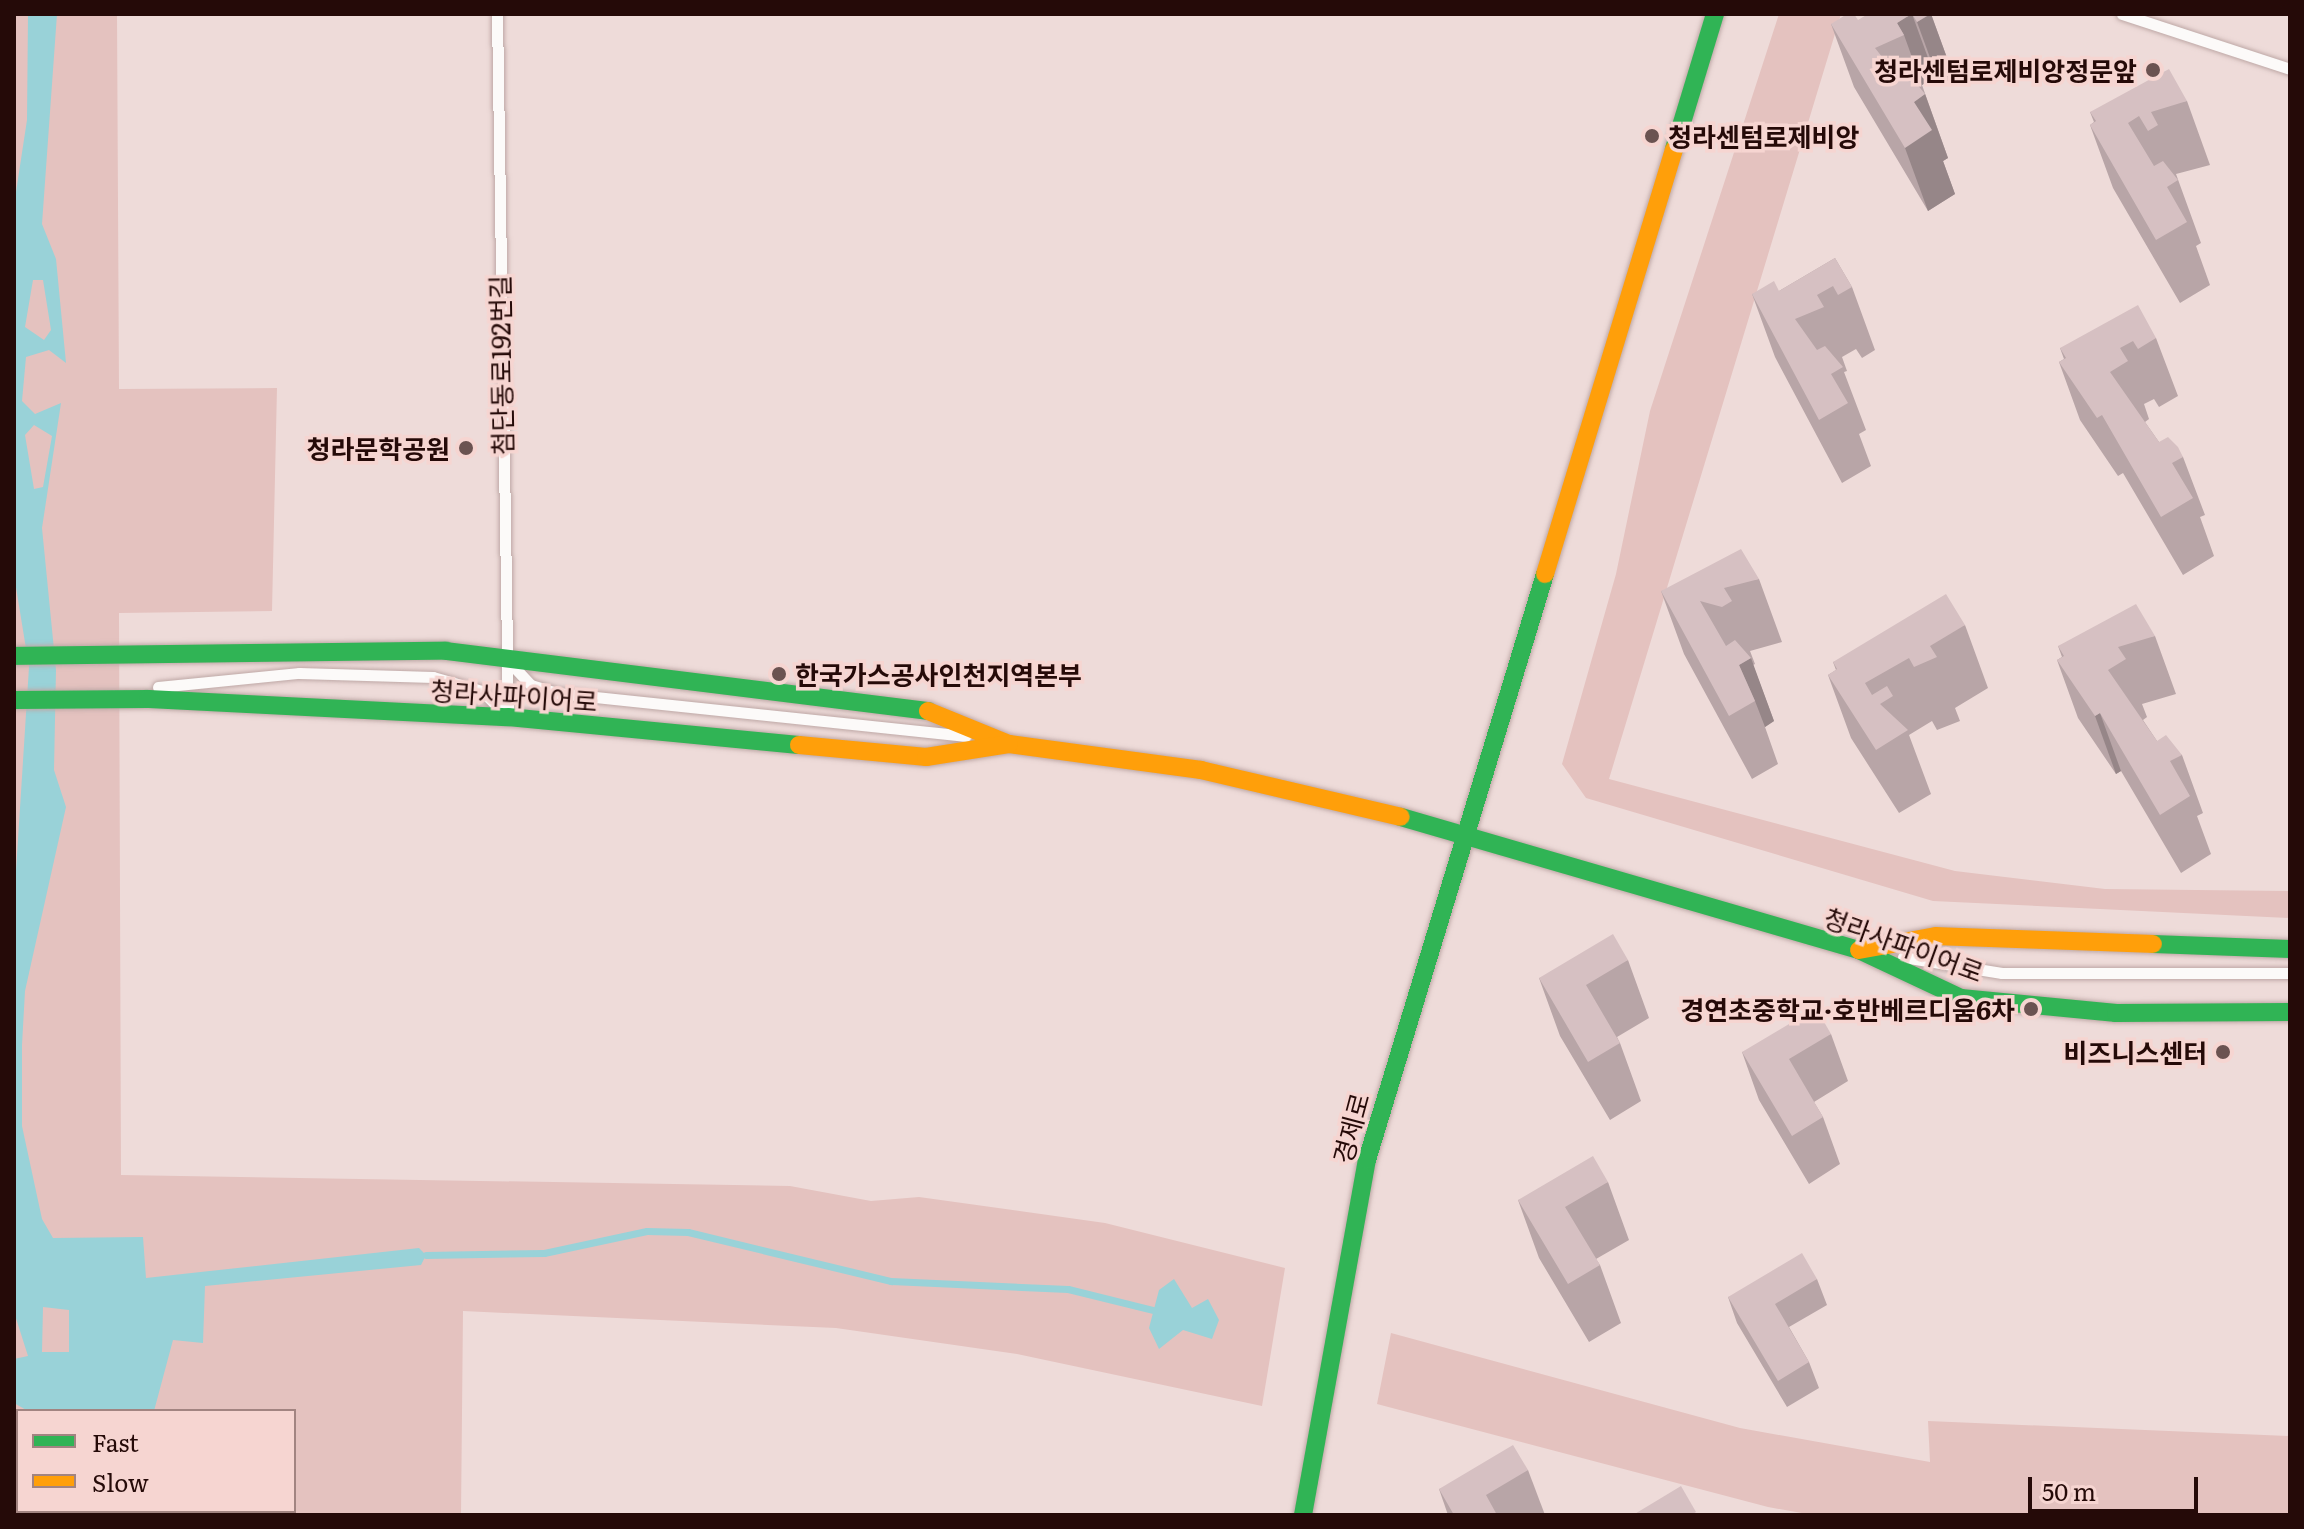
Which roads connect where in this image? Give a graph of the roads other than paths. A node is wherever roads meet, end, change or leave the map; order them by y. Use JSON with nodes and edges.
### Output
{"nodes":[{"id":1,"x":497,"y":14,"type":"edge"},
{"id":2,"x":1715,"y":14,"type":"edge"},
{"id":3,"x":2122,"y":14,"type":"edge"},
{"id":4,"x":2290,"y":69,"type":"edge"},
{"id":5,"x":14,"y":656,"type":"edge"},
{"id":6,"x":503,"y":656,"type":"junction"},
{"id":7,"x":104,"y":698,"type":"junction"},
{"id":8,"x":14,"y":700,"type":"edge"},
{"id":9,"x":508,"y":717,"type":"junction"},
{"id":10,"x":1009,"y":744,"type":"junction"},
{"id":11,"x":1463,"y":831,"type":"junction"},
{"id":12,"x":2290,"y":949,"type":"edge"},
{"id":13,"x":1859,"y":950,"type":"junction"},
{"id":14,"x":2290,"y":973,"type":"edge"},
{"id":15,"x":2290,"y":1012,"type":"edge"},
{"id":16,"x":1319,"y":1446,"type":"junction"},
{"id":17,"x":1303,"y":1515,"type":"edge"},
{"id":18,"x":1321,"y":1515,"type":"edge"}],
"edges":[{"from":1,"to":6,"type":"lane","name":"첨단동로192번길"},
{"from":2,"to":11,"type":"main road","name":"경제로"},
{"from":3,"to":4,"type":"lane"},
{"from":5,"to":6,"type":"main road"},
{"from":6,"to":9,"type":"lane","name":"첨단동로192번길"},
{"from":6,"to":10,"type":"main road"},
{"from":6,"to":10,"type":"lane"},
{"from":7,"to":8,"type":"main road","name":"청라사파이어로"},
{"from":7,"to":9,"type":"main road","name":"청라사파이어로"},
{"from":7,"to":9,"type":"lane"},
{"from":9,"to":10,"type":"main road","name":"청라사파이어로"},
{"from":10,"to":11,"type":"main road","name":"청라사파이어로"},
{"from":11,"to":13,"type":"main road","name":"청라사파이어로"},
{"from":11,"to":16,"type":"main road","name":"경제로"},
{"from":12,"to":13,"type":"main road"},
{"from":13,"to":14,"type":"lane"},
{"from":13,"to":15,"type":"main road","name":"청라사파이어로"},
{"from":16,"to":17,"type":"main road","name":"경제로"},
{"from":16,"to":18,"type":"main road","name":"경제로"}]}
